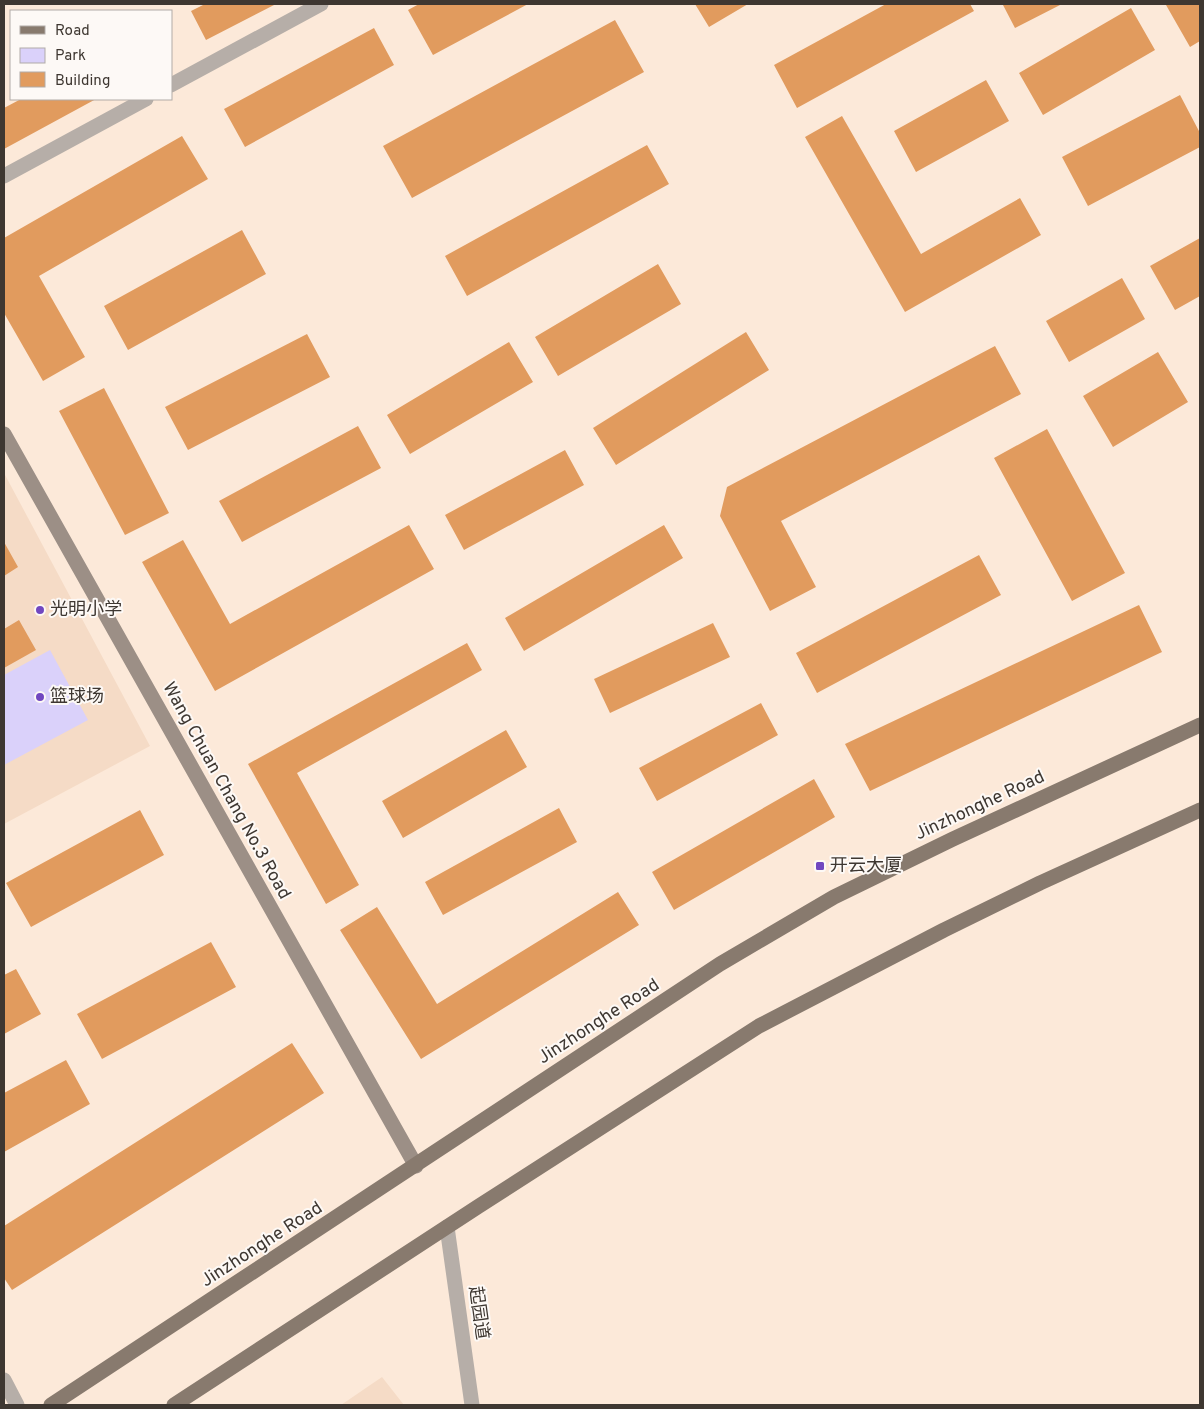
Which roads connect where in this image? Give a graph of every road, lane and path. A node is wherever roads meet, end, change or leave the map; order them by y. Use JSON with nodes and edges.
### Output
{"nodes":[{"id":1,"x":321,"y":4,"type":"edge"},
{"id":2,"x":172,"y":84,"type":"edge"},
{"id":3,"x":144,"y":100,"type":"edge"},
{"id":4,"x":4,"y":176,"type":"edge"},
{"id":5,"x":4,"y":434,"type":"edge"},
{"id":6,"x":1200,"y":725,"type":"edge"},
{"id":7,"x":1200,"y":810,"type":"edge"},
{"id":8,"x":416,"y":1166,"type":"junction"},
{"id":9,"x":447,"y":1227,"type":"junction"},
{"id":10,"x":4,"y":1380,"type":"edge"},
{"id":11,"x":17,"y":1405,"type":"edge"},
{"id":12,"x":51,"y":1405,"type":"edge"},
{"id":13,"x":174,"y":1405,"type":"edge"},
{"id":14,"x":472,"y":1405,"type":"edge"}],
"edges":[{"from":1,"to":2,"type":"street"},
{"from":3,"to":4,"type":"street"},
{"from":5,"to":8,"type":"street","name":"Wang Chuan Chang No.3 Road"},
{"from":6,"to":8,"type":"main road","name":"Jinzhonghe Road"},
{"from":7,"to":9,"type":"main road"},
{"from":8,"to":12,"type":"main road","name":"Jinzhonghe Road"},
{"from":9,"to":13,"type":"main road"},
{"from":9,"to":14,"type":"street","name":"起园道"},
{"from":10,"to":11,"type":"street"}]}
